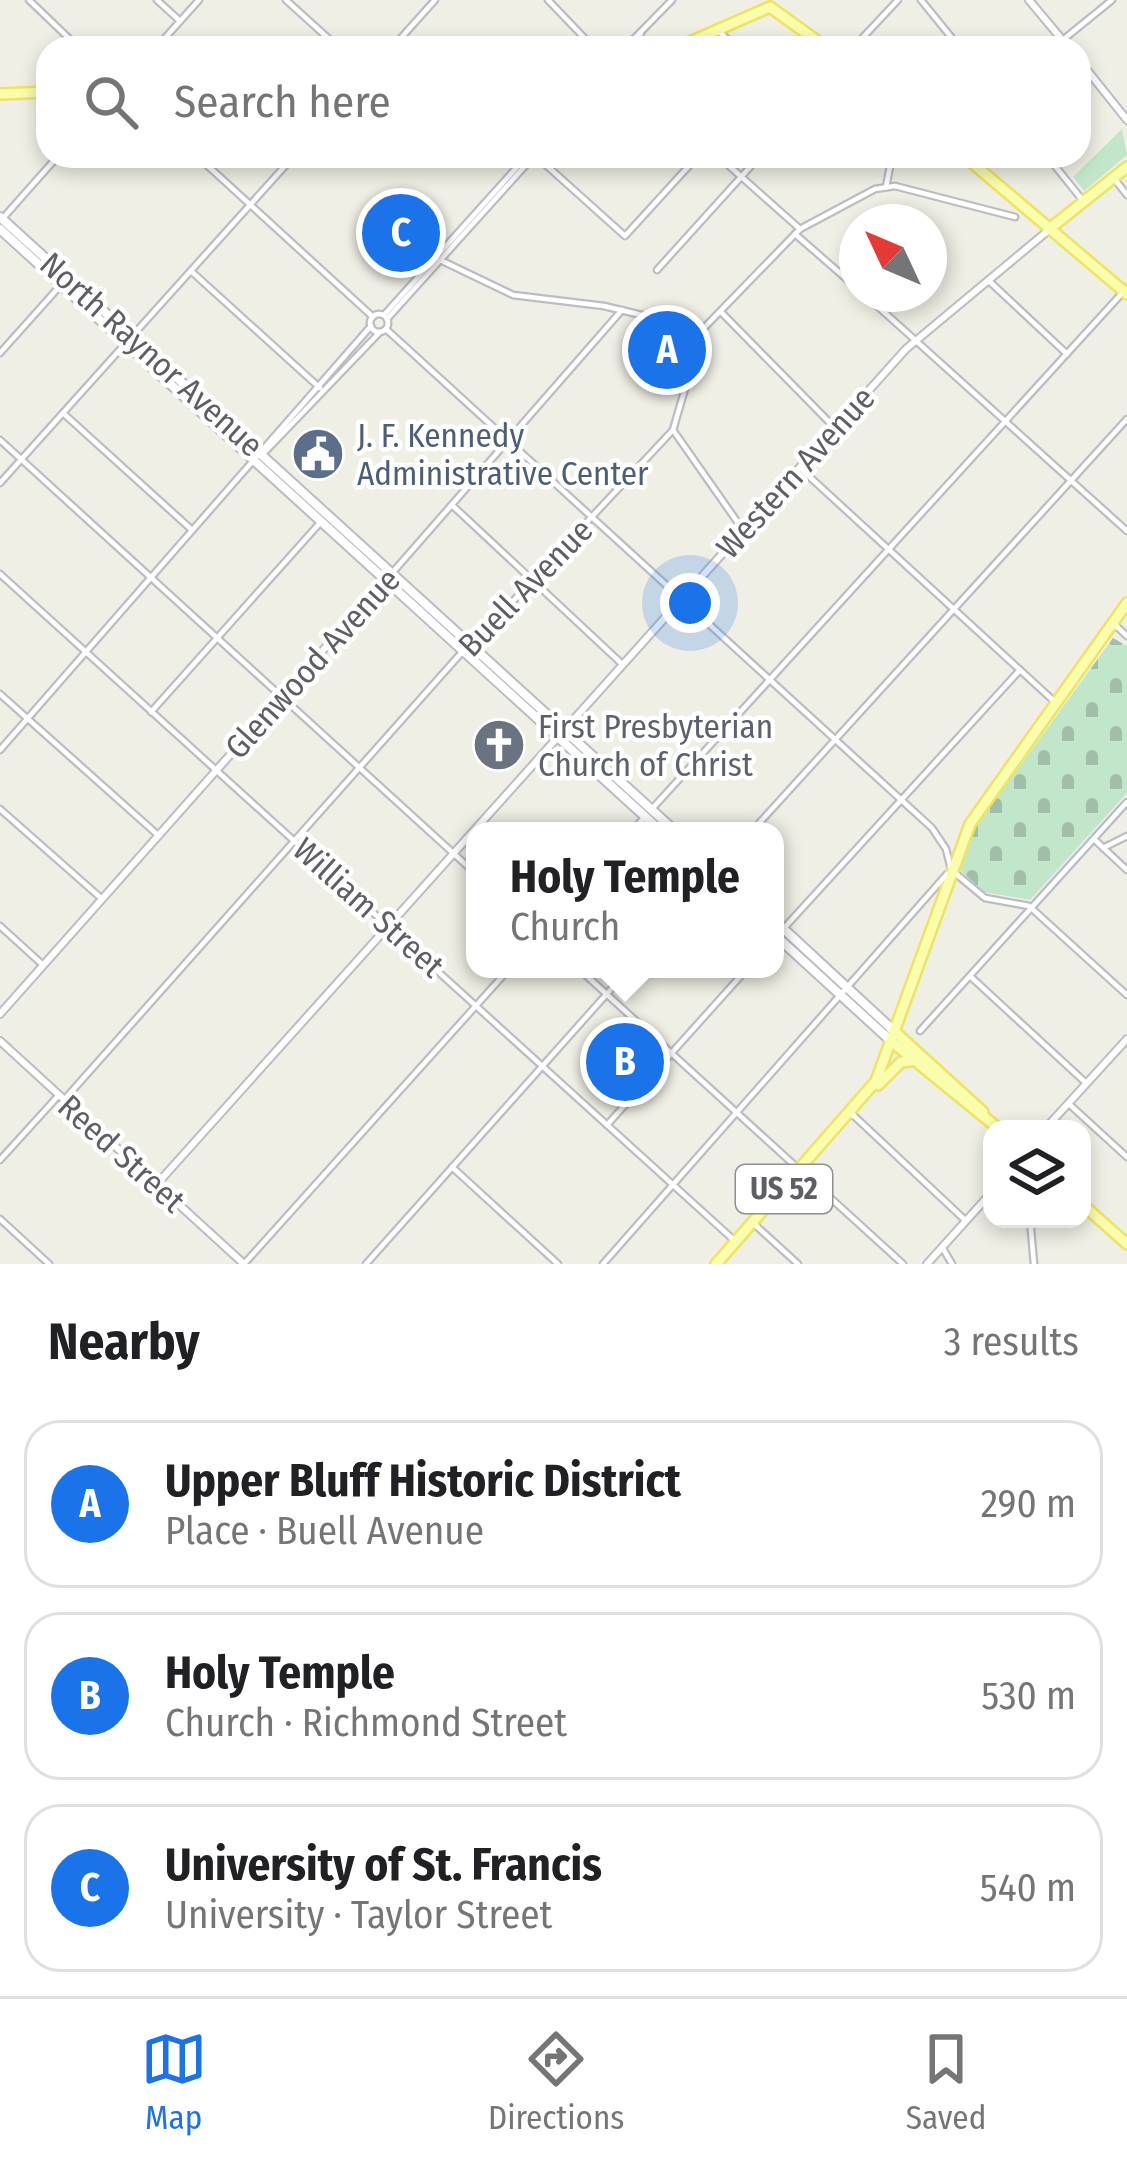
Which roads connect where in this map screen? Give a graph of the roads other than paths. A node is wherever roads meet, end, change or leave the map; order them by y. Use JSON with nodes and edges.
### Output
{"nodes":[{"id":1,"x":29,"y":0,"type":"edge"},
{"id":2,"x":158,"y":0,"type":"edge"},
{"id":3,"x":199,"y":0,"type":"edge"},
{"id":4,"x":286,"y":0,"type":"edge"},
{"id":5,"x":435,"y":0,"type":"edge"},
{"id":6,"x":672,"y":0,"type":"edge"},
{"id":7,"x":921,"y":0,"type":"edge"},
{"id":8,"x":1029,"y":0,"type":"edge"},
{"id":9,"x":1112,"y":0,"type":"edge"},
{"id":10,"x":551,"y":1,"type":"edge"},
{"id":11,"x":896,"y":1,"type":"edge"},
{"id":12,"x":755,"y":5,"type":"edge"},
{"id":13,"x":180,"y":21,"type":"junction"},
{"id":14,"x":717,"y":29,"type":"junction"},
{"id":15,"x":66,"y":36,"type":"edge"},
{"id":16,"x":167,"y":36,"type":"edge"},
{"id":17,"x":326,"y":36,"type":"edge"},
{"id":18,"x":401,"y":36,"type":"edge"},
{"id":19,"x":583,"y":36,"type":"edge"},
{"id":20,"x":638,"y":36,"type":"edge"},
{"id":21,"x":702,"y":36,"type":"edge"},
{"id":22,"x":724,"y":36,"type":"edge"},
{"id":23,"x":812,"y":36,"type":"edge"},
{"id":24,"x":864,"y":36,"type":"edge"},
{"id":25,"x":950,"y":36,"type":"edge"},
{"id":26,"x":1060,"y":36,"type":"edge"},
{"id":27,"x":1068,"y":36,"type":"edge"},
{"id":28,"x":1091,"y":75,"type":"edge"},
{"id":29,"x":36,"y":92,"type":"edge"},
{"id":30,"x":0,"y":94,"type":"edge"},
{"id":31,"x":1127,"y":120,"type":"edge"},
{"id":32,"x":1127,"y":167,"type":"edge"},
{"id":33,"x":47,"y":168,"type":"edge"},
{"id":34,"x":210,"y":168,"type":"edge"},
{"id":35,"x":283,"y":168,"type":"edge"},
{"id":36,"x":521,"y":168,"type":"edge"},
{"id":37,"x":546,"y":168,"type":"edge"},
{"id":38,"x":687,"y":168,"type":"edge"},
{"id":39,"x":731,"y":168,"type":"edge"},
{"id":40,"x":749,"y":168,"type":"edge"},
{"id":41,"x":890,"y":168,"type":"edge"},
{"id":42,"x":979,"y":168,"type":"edge"},
{"id":43,"x":1057,"y":168,"type":"edge"},
{"id":44,"x":741,"y":177,"type":"junction"},
{"id":45,"x":1113,"y":178,"type":"junction"},
{"id":46,"x":886,"y":187,"type":"junction"},
{"id":47,"x":1127,"y":195,"type":"edge"},
{"id":48,"x":1084,"y":202,"type":"junction"},
{"id":49,"x":250,"y":205,"type":"junction"},
{"id":50,"x":1015,"y":217,"type":"dead end"},
{"id":51,"x":1,"y":221,"type":"edge"},
{"id":52,"x":1058,"y":231,"type":"junction"},
{"id":53,"x":798,"y":232,"type":"junction"},
{"id":54,"x":438,"y":259,"type":"junction"},
{"id":55,"x":657,"y":270,"type":"dead end"},
{"id":56,"x":191,"y":271,"type":"junction"},
{"id":57,"x":839,"y":271,"type":"edge"},
{"id":58,"x":988,"y":280,"type":"junction"},
{"id":59,"x":65,"y":281,"type":"junction"},
{"id":60,"x":1125,"y":293,"type":"edge"},
{"id":61,"x":622,"y":310,"type":"junction"},
{"id":62,"x":720,"y":311,"type":"junction"},
{"id":63,"x":885,"y":312,"type":"edge"},
{"id":64,"x":373,"y":317,"type":"junction"},
{"id":65,"x":385,"y":317,"type":"junction"},
{"id":66,"x":371,"y":326,"type":"junction"},
{"id":67,"x":383,"y":330,"type":"junction"},
{"id":68,"x":702,"y":330,"type":"junction"},
{"id":69,"x":129,"y":339,"type":"junction"},
{"id":70,"x":917,"y":339,"type":"junction"},
{"id":71,"x":0,"y":353,"type":"edge"},
{"id":72,"x":1067,"y":354,"type":"junction"},
{"id":73,"x":320,"y":388,"type":"junction"},
{"id":74,"x":63,"y":412,"type":"junction"},
{"id":75,"x":1127,"y":419,"type":"edge"},
{"id":76,"x":1006,"y":422,"type":"junction"},
{"id":77,"x":836,"y":429,"type":"junction"},
{"id":78,"x":673,"y":430,"type":"junction"},
{"id":79,"x":0,"y":440,"type":"edge"},
{"id":80,"x":511,"y":442,"type":"junction"},
{"id":81,"x":260,"y":457,"type":"junction"},
{"id":82,"x":21,"y":460,"type":"junction"},
{"id":83,"x":800,"y":468,"type":"junction"},
{"id":84,"x":1071,"y":481,"type":"junction"},
{"id":85,"x":0,"y":483,"type":"edge"},
{"id":86,"x":452,"y":506,"type":"junction"},
{"id":87,"x":325,"y":517,"type":"junction"},
{"id":88,"x":594,"y":517,"type":"junction"},
{"id":89,"x":192,"y":530,"type":"junction"},
{"id":90,"x":743,"y":530,"type":"junction"},
{"id":91,"x":1127,"y":531,"type":"edge"},
{"id":92,"x":889,"y":550,"type":"junction"},
{"id":93,"x":0,"y":574,"type":"edge"},
{"id":94,"x":390,"y":575,"type":"junction"},
{"id":95,"x":150,"y":578,"type":"junction"},
{"id":96,"x":534,"y":583,"type":"junction"},
{"id":97,"x":680,"y":598,"type":"junction"},
{"id":98,"x":1127,"y":603,"type":"edge"},
{"id":99,"x":954,"y":610,"type":"junction"},
{"id":100,"x":1113,"y":623,"type":"junction"},
{"id":101,"x":1127,"y":636,"type":"edge"},
{"id":102,"x":217,"y":638,"type":"junction"},
{"id":103,"x":467,"y":648,"type":"junction"},
{"id":104,"x":86,"y":651,"type":"junction"},
{"id":105,"x":622,"y":663,"type":"junction"},
{"id":106,"x":1020,"y":670,"type":"junction"},
{"id":107,"x":771,"y":680,"type":"junction"},
{"id":108,"x":0,"y":694,"type":"edge"},
{"id":109,"x":282,"y":697,"type":"junction"},
{"id":110,"x":1056,"y":703,"type":"junction"},
{"id":111,"x":151,"y":712,"type":"junction"},
{"id":112,"x":26,"y":717,"type":"junction"},
{"id":113,"x":559,"y":732,"type":"junction"},
{"id":114,"x":836,"y":738,"type":"junction"},
{"id":115,"x":0,"y":750,"type":"edge"},
{"id":116,"x":359,"y":767,"type":"junction"},
{"id":117,"x":218,"y":769,"type":"junction"},
{"id":118,"x":901,"y":800,"type":"junction"},
{"id":119,"x":1127,"y":802,"type":"edge"},
{"id":120,"x":0,"y":808,"type":"edge"},
{"id":121,"x":648,"y":813,"type":"junction"},
{"id":122,"x":479,"y":822,"type":"edge"},
{"id":123,"x":640,"y":822,"type":"edge"},
{"id":124,"x":654,"y":822,"type":"edge"},
{"id":125,"x":662,"y":822,"type":"edge"},
{"id":126,"x":760,"y":822,"type":"edge"},
{"id":127,"x":159,"y":836,"type":"junction"},
{"id":128,"x":466,"y":836,"type":"edge"},
{"id":129,"x":1127,"y":836,"type":"edge"},
{"id":130,"x":1094,"y":839,"type":"junction"},
{"id":131,"x":296,"y":840,"type":"junction"},
{"id":132,"x":1103,"y":848,"type":"junction"},
{"id":133,"x":452,"y":852,"type":"junction"},
{"id":134,"x":466,"y":865,"type":"edge"},
{"id":135,"x":951,"y":869,"type":"junction"},
{"id":136,"x":1127,"y":869,"type":"edge"},
{"id":137,"x":102,"y":899,"type":"junction"},
{"id":138,"x":1031,"y":908,"type":"junction"},
{"id":139,"x":387,"y":924,"type":"junction"},
{"id":140,"x":0,"y":926,"type":"edge"},
{"id":141,"x":784,"y":927,"type":"edge"},
{"id":142,"x":784,"y":941,"type":"edge"},
{"id":143,"x":44,"y":965,"type":"junction"},
{"id":144,"x":970,"y":976,"type":"junction"},
{"id":145,"x":500,"y":978,"type":"edge"},
{"id":146,"x":589,"y":978,"type":"edge"},
{"id":147,"x":620,"y":978,"type":"edge"},
{"id":148,"x":739,"y":978,"type":"edge"},
{"id":149,"x":845,"y":992,"type":"junction"},
{"id":150,"x":606,"y":994,"type":"junction"},
{"id":151,"x":1127,"y":995,"type":"edge"},
{"id":152,"x":476,"y":1005,"type":"junction"},
{"id":153,"x":0,"y":1014,"type":"edge"},
{"id":154,"x":920,"y":1031,"type":"dead end"},
{"id":155,"x":892,"y":1036,"type":"junction"},
{"id":156,"x":1127,"y":1039,"type":"edge"},
{"id":157,"x":0,"y":1042,"type":"edge"},
{"id":158,"x":672,"y":1054,"type":"junction"},
{"id":159,"x":916,"y":1064,"type":"junction"},
{"id":160,"x":542,"y":1066,"type":"junction"},
{"id":161,"x":1086,"y":1083,"type":"junction"},
{"id":162,"x":62,"y":1098,"type":"junction"},
{"id":163,"x":866,"y":1098,"type":"junction"},
{"id":164,"x":1068,"y":1103,"type":"junction"},
{"id":165,"x":737,"y":1113,"type":"junction"},
{"id":166,"x":851,"y":1114,"type":"junction"},
{"id":167,"x":988,"y":1120,"type":"edge"},
{"id":168,"x":988,"y":1120,"type":"edge"},
{"id":169,"x":1054,"y":1120,"type":"edge"},
{"id":170,"x":607,"y":1125,"type":"junction"},
{"id":171,"x":1127,"y":1157,"type":"edge"},
{"id":172,"x":0,"y":1160,"type":"edge"},
{"id":173,"x":452,"y":1167,"type":"junction"},
{"id":174,"x":800,"y":1171,"type":"junction"},
{"id":175,"x":157,"y":1184,"type":"junction"},
{"id":176,"x":673,"y":1185,"type":"junction"},
{"id":177,"x":983,"y":1202,"type":"edge"},
{"id":178,"x":1091,"y":1212,"type":"edge"},
{"id":179,"x":0,"y":1220,"type":"edge"},
{"id":180,"x":966,"y":1221,"type":"junction"},
{"id":181,"x":753,"y":1223,"type":"junction"},
{"id":182,"x":1031,"y":1228,"type":"edge"},
{"id":183,"x":736,"y":1242,"type":"junction"},
{"id":184,"x":1127,"y":1244,"type":"edge"},
{"id":185,"x":942,"y":1247,"type":"junction"},
{"id":186,"x":49,"y":1264,"type":"edge"},
{"id":187,"x":244,"y":1264,"type":"edge"},
{"id":188,"x":366,"y":1264,"type":"edge"},
{"id":189,"x":558,"y":1264,"type":"edge"},
{"id":190,"x":603,"y":1264,"type":"edge"},
{"id":191,"x":716,"y":1264,"type":"edge"},
{"id":192,"x":798,"y":1264,"type":"edge"},
{"id":193,"x":903,"y":1264,"type":"edge"},
{"id":194,"x":927,"y":1264,"type":"edge"},
{"id":195,"x":952,"y":1264,"type":"edge"},
{"id":196,"x":1034,"y":1264,"type":"edge"}],
"edges":[{"from":1,"to":15,"type":"street"},
{"from":2,"to":13,"type":"street"},
{"from":3,"to":13,"type":"street"},
{"from":4,"to":17,"type":"street"},
{"from":5,"to":18,"type":"street"},
{"from":6,"to":20,"type":"street"},
{"from":7,"to":25,"type":"street"},
{"from":8,"to":26,"type":"street"},
{"from":9,"to":27,"type":"street"},
{"from":10,"to":19,"type":"street"},
{"from":11,"to":24,"type":"street"},
{"from":12,"to":14,"type":"main road"},
{"from":12,"to":23,"type":"main road"},
{"from":13,"to":16,"type":"street"},
{"from":14,"to":21,"type":"main road"},
{"from":14,"to":22,"type":"street"},
{"from":28,"to":31,"type":"street"},
{"from":29,"to":30,"type":"main road"},
{"from":32,"to":45,"type":"main road","name":"Western Avenue"},
{"from":33,"to":51,"type":"street"},
{"from":34,"to":49,"type":"street"},
{"from":35,"to":49,"type":"street"},
{"from":36,"to":54,"type":"street"},
{"from":37,"to":38,"type":"street"},
{"from":39,"to":44,"type":"street"},
{"from":40,"to":44,"type":"street"},
{"from":41,"to":46,"type":"street"},
{"from":42,"to":52,"type":"main road"},
{"from":43,"to":48,"type":"street"},
{"from":44,"to":53,"type":"street"},
{"from":44,"to":55,"type":"street"},
{"from":45,"to":47,"type":"street"},
{"from":45,"to":48,"type":"main road","name":"Western Avenue"},
{"from":46,"to":50,"type":"street"},
{"from":46,"to":53,"type":"street","name":"Buell Avenue"},
{"from":48,"to":52,"type":"main road","name":"Western Avenue"},
{"from":49,"to":56,"type":"street"},
{"from":49,"to":64,"type":"street"},
{"from":51,"to":59,"type":"main road","name":"North Raynor Avenue"},
{"from":52,"to":58,"type":"street","name":"Western Avenue"},
{"from":52,"to":60,"type":"main road"},
{"from":53,"to":57,"type":"street"},
{"from":53,"to":62,"type":"street","name":"Buell Avenue"},
{"from":54,"to":61,"type":"street"},
{"from":54,"to":65,"type":"street"},
{"from":56,"to":69,"type":"street"},
{"from":56,"to":73,"type":"street"},
{"from":58,"to":70,"type":"street","name":"Western Avenue"},
{"from":58,"to":72,"type":"street"},
{"from":59,"to":69,"type":"main road","name":"North Raynor Avenue"},
{"from":59,"to":71,"type":"street"},
{"from":60,"to":72,"type":"street"},
{"from":61,"to":68,"type":"street"},
{"from":61,"to":80,"type":"street","name":"Glenwood Avenue"},
{"from":62,"to":68,"type":"street","name":"Buell Avenue"},
{"from":62,"to":77,"type":"street"},
{"from":63,"to":70,"type":"street"},
{"from":64,"to":65,"type":"street"},
{"from":64,"to":66,"type":"street"},
{"from":65,"to":67,"type":"street"},
{"from":66,"to":67,"type":"street"},
{"from":66,"to":73,"type":"street"},
{"from":67,"to":80,"type":"street"},
{"from":67,"to":81,"type":"street"},
{"from":68,"to":78,"type":"street","name":"Buell Avenue"},
{"from":69,"to":74,"type":"street"},
{"from":69,"to":81,"type":"main road","name":"North Raynor Avenue"},
{"from":70,"to":76,"type":"street"},
{"from":70,"to":77,"type":"street","name":"Western Avenue"},
{"from":72,"to":76,"type":"street"},
{"from":73,"to":81,"type":"street"},
{"from":74,"to":82,"type":"street"},
{"from":74,"to":89,"type":"street"},
{"from":75,"to":84,"type":"street"},
{"from":76,"to":84,"type":"street"},
{"from":76,"to":92,"type":"street"},
{"from":77,"to":83,"type":"street","name":"Western Avenue"},
{"from":78,"to":88,"type":"street","name":"Buell Avenue"},
{"from":78,"to":90,"type":"street"},
{"from":79,"to":82,"type":"street"},
{"from":80,"to":86,"type":"street","name":"Glenwood Avenue"},
{"from":80,"to":88,"type":"street"},
{"from":81,"to":87,"type":"main road","name":"North Raynor Avenue"},
{"from":81,"to":89,"type":"street"},
{"from":82,"to":85,"type":"street"},
{"from":82,"to":95,"type":"street"},
{"from":83,"to":90,"type":"street","name":"Western Avenue"},
{"from":83,"to":92,"type":"street"},
{"from":84,"to":91,"type":"street"},
{"from":84,"to":99,"type":"street"},
{"from":86,"to":94,"type":"street","name":"Glenwood Avenue"},
{"from":86,"to":96,"type":"street"},
{"from":87,"to":94,"type":"main road","name":"North Raynor Avenue"},
{"from":87,"to":102,"type":"street"},
{"from":88,"to":96,"type":"street","name":"Buell Avenue"},
{"from":88,"to":97,"type":"street"},
{"from":89,"to":95,"type":"street"},
{"from":90,"to":97,"type":"street","name":"Western Avenue"},
{"from":92,"to":99,"type":"street"},
{"from":92,"to":107,"type":"street"},
{"from":93,"to":104,"type":"street","name":"William Street"},
{"from":94,"to":103,"type":"main road","name":"North Raynor Avenue"},
{"from":94,"to":109,"type":"street","name":"Glenwood Avenue"},
{"from":95,"to":102,"type":"street"},
{"from":95,"to":104,"type":"street"},
{"from":96,"to":103,"type":"street","name":"Buell Avenue"},
{"from":96,"to":105,"type":"street"},
{"from":97,"to":105,"type":"street","name":"Western Avenue"},
{"from":97,"to":107,"type":"street"},
{"from":98,"to":100,"type":"main road"},
{"from":99,"to":106,"type":"street"},
{"from":99,"to":114,"type":"street"},
{"from":100,"to":101,"type":"street"},
{"from":100,"to":110,"type":"main road"},
{"from":102,"to":109,"type":"street"},
{"from":102,"to":111,"type":"street"},
{"from":103,"to":113,"type":"main road","name":"North Raynor Avenue"},
{"from":103,"to":116,"type":"street","name":"Buell Avenue"},
{"from":104,"to":111,"type":"street","name":"William Street"},
{"from":104,"to":112,"type":"street"},
{"from":105,"to":113,"type":"street","name":"Western Avenue"},
{"from":106,"to":110,"type":"street"},
{"from":106,"to":118,"type":"street"},
{"from":107,"to":114,"type":"street"},
{"from":107,"to":121,"type":"street"},
{"from":108,"to":112,"type":"street"},
{"from":109,"to":116,"type":"street"},
{"from":109,"to":117,"type":"street","name":"Glenwood Avenue"},
{"from":110,"to":135,"type":"main road"},
{"from":111,"to":117,"type":"street","name":"William Street"},
{"from":112,"to":115,"type":"street"},
{"from":112,"to":127,"type":"street"},
{"from":113,"to":121,"type":"main road","name":"North Raynor Avenue"},
{"from":113,"to":122,"type":"street","name":"Western Avenue"},
{"from":114,"to":118,"type":"street"},
{"from":114,"to":126,"type":"street"},
{"from":116,"to":131,"type":"street","name":"Buell Avenue"},
{"from":116,"to":133,"type":"street"},
{"from":117,"to":127,"type":"street","name":"Glenwood Avenue"},
{"from":117,"to":131,"type":"street","name":"William Street"},
{"from":118,"to":135,"type":"street"},
{"from":118,"to":141,"type":"street"},
{"from":119,"to":130,"type":"street"},
{"from":120,"to":137,"type":"street"},
{"from":121,"to":123,"type":"street"},
{"from":121,"to":124,"type":"main road","name":"North Raynor Avenue"},
{"from":121,"to":125,"type":"main road","name":"North Raynor Avenue"},
{"from":127,"to":137,"type":"street","name":"Glenwood Avenue"},
{"from":128,"to":133,"type":"street","name":"Western Avenue"},
{"from":129,"to":132,"type":"street"},
{"from":130,"to":132,"type":"street"},
{"from":130,"to":138,"type":"street"},
{"from":131,"to":139,"type":"street","name":"William Street"},
{"from":131,"to":162,"type":"street","name":"Buell Avenue"},
{"from":132,"to":136,"type":"street"},
{"from":133,"to":134,"type":"street"},
{"from":133,"to":139,"type":"street","name":"Western Avenue"},
{"from":135,"to":138,"type":"street"},
{"from":135,"to":149,"type":"street"},
{"from":135,"to":155,"type":"main road"},
{"from":137,"to":143,"type":"street","name":"Glenwood Avenue"},
{"from":138,"to":144,"type":"street"},
{"from":138,"to":151,"type":"street"},
{"from":139,"to":152,"type":"street","name":"William Street"},
{"from":139,"to":175,"type":"street","name":"Western Avenue"},
{"from":140,"to":143,"type":"street"},
{"from":142,"to":149,"type":"main road"},
{"from":143,"to":153,"type":"street","name":"Glenwood Avenue"},
{"from":144,"to":154,"type":"street"},
{"from":144,"to":161,"type":"street"},
{"from":145,"to":152,"type":"street"},
{"from":146,"to":150,"type":"street"},
{"from":147,"to":150,"type":"street"},
{"from":148,"to":158,"type":"street"},
{"from":149,"to":155,"type":"main road"},
{"from":149,"to":165,"type":"street"},
{"from":150,"to":158,"type":"street"},
{"from":150,"to":160,"type":"street"},
{"from":152,"to":160,"type":"street","name":"William Street"},
{"from":152,"to":187,"type":"street"},
{"from":155,"to":159,"type":"main road"},
{"from":155,"to":163,"type":"main road","number":"US 52"},
{"from":155,"to":167,"type":"main road"},
{"from":156,"to":161,"type":"street"},
{"from":157,"to":162,"type":"street","name":"Reed Street"},
{"from":158,"to":165,"type":"street"},
{"from":158,"to":170,"type":"street"},
{"from":159,"to":163,"type":"main road","number":"US 52"},
{"from":159,"to":168,"type":"main road"},
{"from":160,"to":170,"type":"street","name":"William Street"},
{"from":160,"to":173,"type":"street"},
{"from":161,"to":164,"type":"street"},
{"from":162,"to":172,"type":"street","name":"Buell Avenue"},
{"from":162,"to":175,"type":"street","name":"Reed Street"},
{"from":163,"to":166,"type":"main road","number":"US 52"},
{"from":164,"to":169,"type":"street"},
{"from":164,"to":171,"type":"street"},
{"from":165,"to":174,"type":"street"},
{"from":165,"to":176,"type":"street"},
{"from":166,"to":174,"type":"main road","number":"US 52"},
{"from":166,"to":180,"type":"street"},
{"from":170,"to":176,"type":"street","name":"William Street"},
{"from":173,"to":188,"type":"street"},
{"from":173,"to":189,"type":"street"},
{"from":174,"to":181,"type":"main road","number":"US 52"},
{"from":174,"to":193,"type":"street"},
{"from":175,"to":187,"type":"street","name":"Reed Street"},
{"from":176,"to":183,"type":"street","name":"William Street"},
{"from":176,"to":190,"type":"street"},
{"from":177,"to":180,"type":"street"},
{"from":178,"to":184,"type":"main road"},
{"from":179,"to":186,"type":"street"},
{"from":180,"to":185,"type":"street"},
{"from":181,"to":183,"type":"main road","number":"US 52"},
{"from":181,"to":192,"type":"street"},
{"from":182,"to":196,"type":"street"},
{"from":183,"to":191,"type":"main road","number":"US 52"},
{"from":185,"to":194,"type":"street"},
{"from":185,"to":195,"type":"street"}]}
